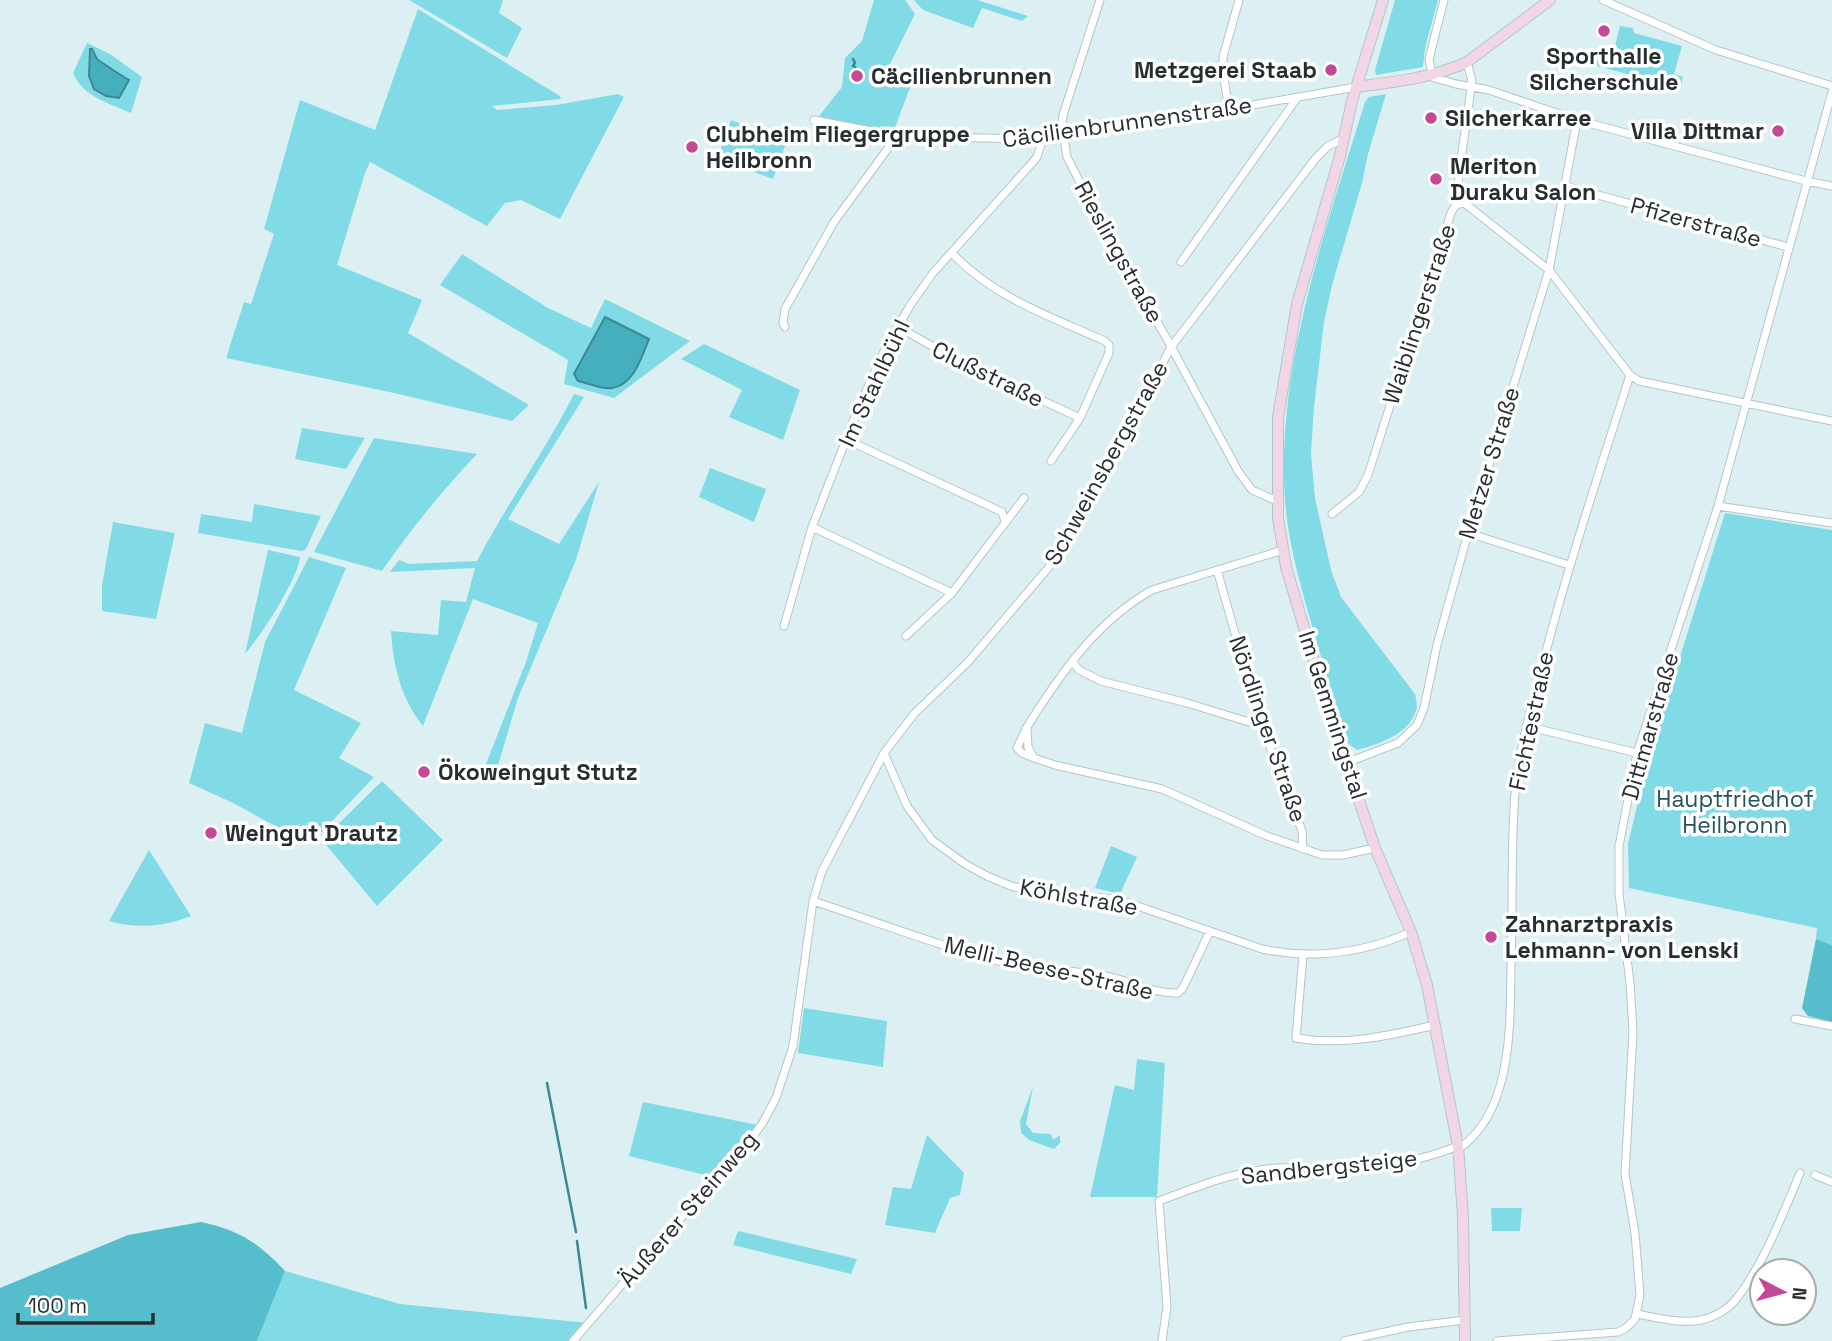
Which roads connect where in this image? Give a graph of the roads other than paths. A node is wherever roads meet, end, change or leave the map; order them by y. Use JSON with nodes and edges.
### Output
{"nodes":[{"id":1,"x":1100,"y":0,"type":"edge"},
{"id":2,"x":1239,"y":0,"type":"edge"},
{"id":3,"x":1383,"y":0,"type":"edge"},
{"id":4,"x":1444,"y":0,"type":"edge"},
{"id":5,"x":1550,"y":0,"type":"edge"},
{"id":6,"x":1603,"y":0,"type":"edge"},
{"id":7,"x":1466,"y":62,"type":"junction"},
{"id":8,"x":1429,"y":74,"type":"junction"},
{"id":9,"x":1832,"y":86,"type":"edge"},
{"id":10,"x":1356,"y":87,"type":"junction"},
{"id":11,"x":1471,"y":87,"type":"junction"},
{"id":12,"x":1832,"y":92,"type":"edge"},
{"id":13,"x":1297,"y":98,"type":"junction"},
{"id":14,"x":1229,"y":109,"type":"junction"},
{"id":15,"x":814,"y":120,"type":"dead end"},
{"id":16,"x":1577,"y":120,"type":"junction"},
{"id":17,"x":1063,"y":134,"type":"junction"},
{"id":18,"x":897,"y":136,"type":"junction"},
{"id":19,"x":1043,"y":138,"type":"junction"},
{"id":20,"x":1343,"y":139,"type":"junction"},
{"id":21,"x":1806,"y":181,"type":"junction"},
{"id":22,"x":1564,"y":186,"type":"junction"},
{"id":23,"x":1832,"y":186,"type":"edge"},
{"id":24,"x":1463,"y":202,"type":"junction"},
{"id":25,"x":1788,"y":247,"type":"junction"},
{"id":26,"x":952,"y":253,"type":"junction"},
{"id":27,"x":1181,"y":262,"type":"dead end"},
{"id":28,"x":1549,"y":270,"type":"junction"},
{"id":29,"x":785,"y":327,"type":"dead end"},
{"id":30,"x":898,"y":327,"type":"junction"},
{"id":31,"x":1171,"y":346,"type":"junction"},
{"id":32,"x":1630,"y":375,"type":"junction"},
{"id":33,"x":1748,"y":402,"type":"junction"},
{"id":34,"x":1080,"y":418,"type":"junction"},
{"id":35,"x":1832,"y":421,"type":"edge"},
{"id":36,"x":847,"y":440,"type":"junction"},
{"id":37,"x":1051,"y":461,"type":"dead end"},
{"id":38,"x":1024,"y":498,"type":"dead end"},
{"id":39,"x":1277,"y":501,"type":"junction"},
{"id":40,"x":1718,"y":506,"type":"junction"},
{"id":41,"x":1332,"y":514,"type":"dead end"},
{"id":42,"x":1005,"y":521,"type":"junction"},
{"id":43,"x":1832,"y":523,"type":"edge"},
{"id":44,"x":812,"y":527,"type":"junction"},
{"id":45,"x":1468,"y":533,"type":"junction"},
{"id":46,"x":1283,"y":550,"type":"junction"},
{"id":47,"x":1569,"y":565,"type":"junction"},
{"id":48,"x":1217,"y":570,"type":"junction"},
{"id":49,"x":952,"y":593,"type":"junction"},
{"id":50,"x":784,"y":626,"type":"dead end"},
{"id":51,"x":906,"y":636,"type":"dead end"},
{"id":52,"x":1072,"y":661,"type":"junction"},
{"id":53,"x":1260,"y":721,"type":"junction"},
{"id":54,"x":1526,"y":726,"type":"junction"},
{"id":55,"x":884,"y":753,"type":"junction"},
{"id":56,"x":1637,"y":753,"type":"junction"},
{"id":57,"x":1346,"y":763,"type":"junction"},
{"id":58,"x":1375,"y":848,"type":"junction"},
{"id":59,"x":1303,"y":849,"type":"junction"},
{"id":60,"x":813,"y":901,"type":"junction"},
{"id":61,"x":1210,"y":931,"type":"junction"},
{"id":62,"x":1411,"y":932,"type":"junction"},
{"id":63,"x":1303,"y":955,"type":"junction"},
{"id":64,"x":1795,"y":1019,"type":"dead end"},
{"id":65,"x":1435,"y":1025,"type":"junction"},
{"id":66,"x":1832,"y":1026,"type":"edge"},
{"id":67,"x":1458,"y":1147,"type":"junction"},
{"id":68,"x":1800,"y":1173,"type":"dead end"},
{"id":69,"x":1815,"y":1175,"type":"dead end"},
{"id":70,"x":1832,"y":1182,"type":"edge"},
{"id":71,"x":1637,"y":1314,"type":"junction"},
{"id":72,"x":1465,"y":1321,"type":"junction"},
{"id":73,"x":1536,"y":1340,"type":"edge"},
{"id":74,"x":573,"y":1341,"type":"edge"},
{"id":75,"x":1162,"y":1341,"type":"edge"},
{"id":76,"x":1344,"y":1341,"type":"edge"},
{"id":77,"x":1465,"y":1341,"type":"edge"},
{"id":78,"x":1497,"y":1341,"type":"edge"}],
"edges":[{"from":1,"to":17,"type":"street"},
{"from":2,"to":14,"type":"street"},
{"from":3,"to":10,"type":"street","name":"Im Gemmingstal"},
{"from":4,"to":8,"type":"street"},
{"from":5,"to":7,"type":"street"},
{"from":6,"to":9,"type":"street"},
{"from":7,"to":8,"type":"street"},
{"from":7,"to":11,"type":"street","name":"Waiblingerstraße"},
{"from":8,"to":10,"type":"street"},
{"from":8,"to":11,"type":"street"},
{"from":10,"to":13,"type":"street","name":"Cäcilienbrunnenstraße"},
{"from":10,"to":20,"type":"street","name":"Im Gemmingstal"},
{"from":11,"to":16,"type":"street"},
{"from":11,"to":24,"type":"street","name":"Waiblingerstraße"},
{"from":12,"to":21,"type":"street","name":"Dittmarstraße"},
{"from":13,"to":14,"type":"street","name":"Cäcilienbrunnenstraße"},
{"from":13,"to":27,"type":"street"},
{"from":14,"to":17,"type":"street","name":"Cäcilienbrunnenstraße"},
{"from":15,"to":18,"type":"street","name":"Cäcilienbrunnenstraße"},
{"from":16,"to":21,"type":"street"},
{"from":16,"to":22,"type":"street","name":"Metzer Straße"},
{"from":17,"to":19,"type":"street","name":"Cäcilienbrunnenstraße"},
{"from":17,"to":31,"type":"street","name":"Rieslingstraße"},
{"from":18,"to":19,"type":"street","name":"Cäcilienbrunnenstraße"},
{"from":18,"to":29,"type":"street"},
{"from":19,"to":26,"type":"street","name":"Im Stahlbühl"},
{"from":20,"to":31,"type":"street","name":"Schweinsbergstraße"},
{"from":20,"to":39,"type":"street","name":"Im Gemmingstal"},
{"from":21,"to":23,"type":"street"},
{"from":21,"to":25,"type":"street","name":"Dittmarstraße"},
{"from":22,"to":25,"type":"street","name":"Pfizerstraße"},
{"from":22,"to":28,"type":"street","name":"Metzer Straße"},
{"from":24,"to":28,"type":"street"},
{"from":24,"to":41,"type":"street","name":"Waiblingerstraße"},
{"from":25,"to":33,"type":"street","name":"Dittmarstraße"},
{"from":26,"to":30,"type":"street","name":"Im Stahlbühl"},
{"from":26,"to":34,"type":"street"},
{"from":28,"to":32,"type":"street"},
{"from":28,"to":45,"type":"street","name":"Metzer Straße"},
{"from":30,"to":34,"type":"street","name":"Clußstraße"},
{"from":30,"to":36,"type":"street","name":"Im Stahlbühl"},
{"from":31,"to":39,"type":"street","name":"Rieslingstraße"},
{"from":31,"to":55,"type":"street","name":"Schweinsbergstraße"},
{"from":32,"to":33,"type":"street"},
{"from":32,"to":47,"type":"street","name":"Fichtestraße"},
{"from":33,"to":35,"type":"street"},
{"from":33,"to":40,"type":"street","name":"Dittmarstraße"},
{"from":34,"to":37,"type":"street"},
{"from":36,"to":42,"type":"street"},
{"from":36,"to":44,"type":"street","name":"Im Stahlbühl"},
{"from":38,"to":42,"type":"street"},
{"from":39,"to":46,"type":"street","name":"Im Gemmingstal"},
{"from":40,"to":43,"type":"street"},
{"from":40,"to":56,"type":"street","name":"Dittmarstraße"},
{"from":42,"to":49,"type":"street"},
{"from":44,"to":49,"type":"street"},
{"from":44,"to":50,"type":"street","name":"Im Stahlbühl"},
{"from":45,"to":47,"type":"street"},
{"from":45,"to":57,"type":"street","name":"Metzer Straße"},
{"from":46,"to":48,"type":"street"},
{"from":46,"to":57,"type":"street","name":"Im Gemmingstal"},
{"from":47,"to":54,"type":"street","name":"Fichtestraße"},
{"from":48,"to":52,"type":"street"},
{"from":48,"to":53,"type":"street","name":"Nördlinger Straße"},
{"from":49,"to":51,"type":"street"},
{"from":52,"to":53,"type":"street"},
{"from":52,"to":59,"type":"street"},
{"from":53,"to":59,"type":"street","name":"Nördlinger Straße"},
{"from":54,"to":56,"type":"street"},
{"from":54,"to":67,"type":"street","name":"Fichtestraße"},
{"from":55,"to":60,"type":"street","name":"Schweinsbergstraße"},
{"from":55,"to":61,"type":"street","name":"Köhlstraße"},
{"from":56,"to":71,"type":"street","name":"Dittmarstraße"},
{"from":57,"to":58,"type":"street","name":"Im Gemmingstal"},
{"from":58,"to":59,"type":"street"},
{"from":58,"to":62,"type":"street","name":"Im Gemmingstal"},
{"from":60,"to":61,"type":"street","name":"Melli-Beese-Straße"},
{"from":60,"to":74,"type":"street","name":"Äußerer Steinweg"},
{"from":61,"to":63,"type":"street","name":"Köhlstraße"},
{"from":62,"to":63,"type":"street","name":"Köhlstraße"},
{"from":62,"to":65,"type":"street","name":"Im Gemmingstal"},
{"from":63,"to":65,"type":"street"},
{"from":64,"to":66,"type":"street"},
{"from":65,"to":67,"type":"street","name":"Im Gemmingstal"},
{"from":67,"to":72,"type":"street","name":"Im Gemmingstal"},
{"from":67,"to":75,"type":"street","name":"Sandbergsteige"},
{"from":68,"to":71,"type":"street"},
{"from":69,"to":70,"type":"street"},
{"from":71,"to":73,"type":"street"},
{"from":72,"to":76,"type":"street"},
{"from":72,"to":77,"type":"street","name":"Im Gemmingstal"},
{"from":73,"to":78,"type":"street"}]}
